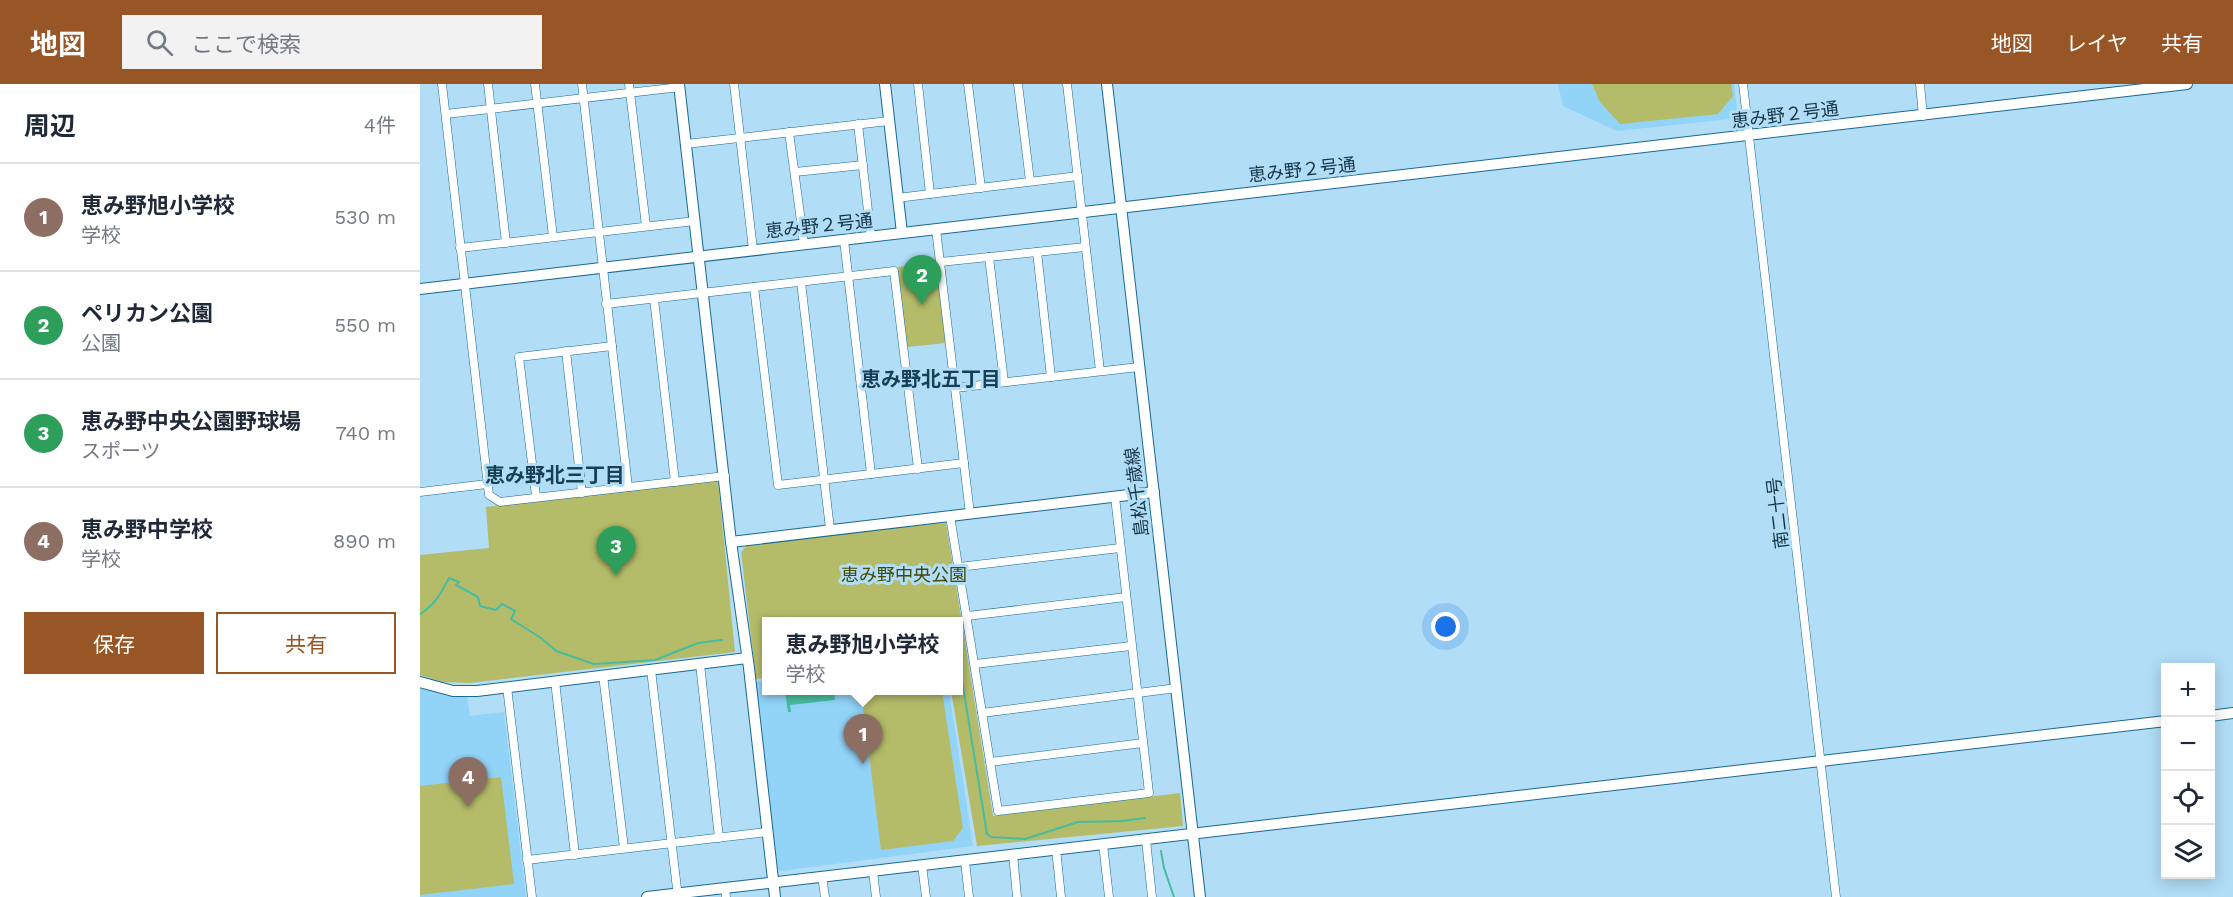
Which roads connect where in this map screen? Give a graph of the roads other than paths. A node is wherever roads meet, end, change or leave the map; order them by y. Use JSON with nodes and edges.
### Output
{"nodes":[{"id":1,"x":442,"y":84,"type":"edge"},
{"id":2,"x":488,"y":84,"type":"edge"},
{"id":3,"x":534,"y":84,"type":"edge"},
{"id":4,"x":582,"y":84,"type":"edge"},
{"id":5,"x":734,"y":84,"type":"edge"},
{"id":6,"x":885,"y":84,"type":"edge"},
{"id":7,"x":918,"y":84,"type":"edge"},
{"id":8,"x":968,"y":84,"type":"edge"},
{"id":9,"x":1018,"y":84,"type":"edge"},
{"id":10,"x":1068,"y":84,"type":"edge"},
{"id":11,"x":1107,"y":84,"type":"edge"},
{"id":12,"x":1743,"y":84,"type":"edge"},
{"id":13,"x":1920,"y":84,"type":"edge"},
{"id":14,"x":2187,"y":84,"type":"edge"},
{"id":15,"x":680,"y":85,"type":"edge"},
{"id":16,"x":2156,"y":86,"type":"edge"},
{"id":17,"x":630,"y":88,"type":"edge"},
{"id":18,"x":583,"y":98,"type":"junction"},
{"id":19,"x":537,"y":103,"type":"junction"},
{"id":20,"x":491,"y":108,"type":"junction"},
{"id":21,"x":1922,"y":110,"type":"junction"},
{"id":22,"x":446,"y":114,"type":"junction"},
{"id":23,"x":889,"y":121,"type":"junction"},
{"id":24,"x":858,"y":124,"type":"junction"},
{"id":25,"x":1748,"y":131,"type":"junction"},
{"id":26,"x":789,"y":132,"type":"junction"},
{"id":27,"x":741,"y":138,"type":"junction"},
{"id":28,"x":686,"y":144,"type":"junction"},
{"id":29,"x":863,"y":165,"type":"junction"},
{"id":30,"x":795,"y":172,"type":"junction"},
{"id":31,"x":1078,"y":176,"type":"junction"},
{"id":32,"x":1029,"y":182,"type":"junction"},
{"id":33,"x":981,"y":188,"type":"junction"},
{"id":34,"x":930,"y":194,"type":"junction"},
{"id":35,"x":897,"y":198,"type":"junction"},
{"id":36,"x":1122,"y":207,"type":"junction"},
{"id":37,"x":1082,"y":212,"type":"junction"},
{"id":38,"x":695,"y":221,"type":"junction"},
{"id":39,"x":646,"y":226,"type":"junction"},
{"id":40,"x":936,"y":229,"type":"junction"},
{"id":41,"x":599,"y":232,"type":"junction"},
{"id":42,"x":902,"y":233,"type":"junction"},
{"id":43,"x":553,"y":237,"type":"junction"},
{"id":44,"x":871,"y":237,"type":"junction"},
{"id":45,"x":844,"y":240,"type":"junction"},
{"id":46,"x":506,"y":243,"type":"junction"},
{"id":47,"x":804,"y":244,"type":"junction"},
{"id":48,"x":1085,"y":247,"type":"junction"},
{"id":49,"x":460,"y":248,"type":"junction"},
{"id":50,"x":753,"y":250,"type":"junction"},
{"id":51,"x":1037,"y":252,"type":"junction"},
{"id":52,"x":699,"y":256,"type":"junction"},
{"id":53,"x":988,"y":257,"type":"junction"},
{"id":54,"x":940,"y":262,"type":"junction"},
{"id":55,"x":603,"y":268,"type":"junction"},
{"id":56,"x":848,"y":275,"type":"junction"},
{"id":57,"x":801,"y":282,"type":"junction"},
{"id":58,"x":465,"y":284,"type":"junction"},
{"id":59,"x":754,"y":287,"type":"junction"},
{"id":60,"x":420,"y":289,"type":"edge"},
{"id":61,"x":703,"y":292,"type":"junction"},
{"id":62,"x":654,"y":299,"type":"junction"},
{"id":63,"x":606,"y":304,"type":"junction"},
{"id":64,"x":612,"y":346,"type":"junction"},
{"id":65,"x":566,"y":351,"type":"junction"},
{"id":66,"x":1139,"y":367,"type":"junction"},
{"id":67,"x":1100,"y":371,"type":"junction"},
{"id":68,"x":1051,"y":377,"type":"junction"},
{"id":69,"x":1004,"y":382,"type":"junction"},
{"id":70,"x":955,"y":388,"type":"junction"},
{"id":71,"x":964,"y":463,"type":"junction"},
{"id":72,"x":918,"y":469,"type":"junction"},
{"id":73,"x":871,"y":474,"type":"junction"},
{"id":74,"x":725,"y":476,"type":"junction"},
{"id":75,"x":825,"y":479,"type":"junction"},
{"id":76,"x":675,"y":482,"type":"junction"},
{"id":77,"x":487,"y":484,"type":"junction"},
{"id":78,"x":628,"y":487,"type":"junction"},
{"id":79,"x":420,"y":492,"type":"edge"},
{"id":80,"x":1154,"y":492,"type":"junction"},
{"id":81,"x":582,"y":493,"type":"junction"},
{"id":82,"x":536,"y":496,"type":"junction"},
{"id":83,"x":1115,"y":497,"type":"junction"},
{"id":84,"x":970,"y":514,"type":"junction"},
{"id":85,"x":950,"y":516,"type":"junction"},
{"id":86,"x":830,"y":529,"type":"junction"},
{"id":87,"x":731,"y":542,"type":"junction"},
{"id":88,"x":1120,"y":548,"type":"junction"},
{"id":89,"x":959,"y":567,"type":"junction"},
{"id":90,"x":1126,"y":597,"type":"junction"},
{"id":91,"x":967,"y":616,"type":"junction"},
{"id":92,"x":1131,"y":646,"type":"junction"},
{"id":93,"x":747,"y":658,"type":"junction"},
{"id":94,"x":700,"y":664,"type":"junction"},
{"id":95,"x":975,"y":664,"type":"junction"},
{"id":96,"x":651,"y":670,"type":"junction"},
{"id":97,"x":603,"y":675,"type":"junction"},
{"id":98,"x":555,"y":681,"type":"junction"},
{"id":99,"x":420,"y":682,"type":"edge"},
{"id":100,"x":507,"y":687,"type":"junction"},
{"id":101,"x":1177,"y":688,"type":"junction"},
{"id":102,"x":1137,"y":694,"type":"junction"},
{"id":103,"x":982,"y":713,"type":"junction"},
{"id":104,"x":2233,"y":713,"type":"edge"},
{"id":105,"x":2215,"y":715,"type":"edge"},
{"id":106,"x":2161,"y":722,"type":"edge"},
{"id":107,"x":1143,"y":743,"type":"junction"},
{"id":108,"x":1821,"y":760,"type":"junction"},
{"id":109,"x":990,"y":762,"type":"junction"},
{"id":110,"x":767,"y":832,"type":"junction"},
{"id":111,"x":1192,"y":834,"type":"junction"},
{"id":112,"x":719,"y":838,"type":"junction"},
{"id":113,"x":1146,"y":840,"type":"junction"},
{"id":114,"x":671,"y":843,"type":"junction"},
{"id":115,"x":1103,"y":844,"type":"junction"},
{"id":116,"x":624,"y":848,"type":"junction"},
{"id":117,"x":1056,"y":849,"type":"junction"},
{"id":118,"x":1012,"y":854,"type":"junction"},
{"id":119,"x":575,"y":855,"type":"junction"},
{"id":120,"x":527,"y":860,"type":"junction"},
{"id":121,"x":965,"y":861,"type":"junction"},
{"id":122,"x":922,"y":864,"type":"junction"},
{"id":123,"x":873,"y":871,"type":"junction"},
{"id":124,"x":822,"y":876,"type":"junction"},
{"id":125,"x":773,"y":882,"type":"junction"},
{"id":126,"x":726,"y":892,"type":"edge"},
{"id":127,"x":678,"y":895,"type":"edge"},
{"id":128,"x":532,"y":897,"type":"edge"},
{"id":129,"x":646,"y":897,"type":"edge"},
{"id":130,"x":775,"y":897,"type":"edge"},
{"id":131,"x":825,"y":897,"type":"edge"},
{"id":132,"x":876,"y":897,"type":"edge"},
{"id":133,"x":926,"y":897,"type":"edge"},
{"id":134,"x":969,"y":897,"type":"edge"},
{"id":135,"x":1017,"y":897,"type":"edge"},
{"id":136,"x":1061,"y":897,"type":"edge"},
{"id":137,"x":1108,"y":897,"type":"edge"},
{"id":138,"x":1152,"y":897,"type":"edge"},
{"id":139,"x":1200,"y":897,"type":"edge"},
{"id":140,"x":1836,"y":897,"type":"edge"}],
"edges":[{"from":1,"to":22,"type":"street"},
{"from":2,"to":20,"type":"street"},
{"from":3,"to":19,"type":"street"},
{"from":4,"to":18,"type":"street"},
{"from":5,"to":27,"type":"street"},
{"from":6,"to":23,"type":"street"},
{"from":7,"to":34,"type":"street"},
{"from":8,"to":33,"type":"street"},
{"from":9,"to":32,"type":"street"},
{"from":10,"to":31,"type":"street"},
{"from":11,"to":36,"type":"street","name":"島松千歳線"},
{"from":12,"to":25,"type":"street","name":"南二十号"},
{"from":13,"to":21,"type":"street"},
{"from":14,"to":16,"type":"street","name":"恵み野２号通"},
{"from":15,"to":17,"type":"street"},
{"from":15,"to":28,"type":"street"},
{"from":16,"to":21,"type":"street","name":"恵み野２号通"},
{"from":17,"to":18,"type":"street"},
{"from":17,"to":39,"type":"street"},
{"from":18,"to":19,"type":"street"},
{"from":18,"to":41,"type":"street"},
{"from":19,"to":20,"type":"street"},
{"from":19,"to":43,"type":"street"},
{"from":20,"to":22,"type":"street"},
{"from":20,"to":46,"type":"street"},
{"from":21,"to":25,"type":"street","name":"恵み野２号通"},
{"from":22,"to":49,"type":"street"},
{"from":23,"to":24,"type":"street"},
{"from":23,"to":35,"type":"street"},
{"from":24,"to":26,"type":"street"},
{"from":24,"to":29,"type":"street"},
{"from":25,"to":36,"type":"street","name":"恵み野２号通"},
{"from":25,"to":108,"type":"street","name":"南二十号"},
{"from":26,"to":27,"type":"street"},
{"from":26,"to":30,"type":"street"},
{"from":27,"to":28,"type":"street"},
{"from":27,"to":50,"type":"street"},
{"from":28,"to":38,"type":"street"},
{"from":29,"to":30,"type":"street"},
{"from":29,"to":44,"type":"street"},
{"from":30,"to":47,"type":"street"},
{"from":31,"to":32,"type":"street"},
{"from":31,"to":37,"type":"street"},
{"from":32,"to":33,"type":"street"},
{"from":33,"to":34,"type":"street"},
{"from":34,"to":35,"type":"street"},
{"from":35,"to":42,"type":"street"},
{"from":36,"to":37,"type":"street","name":"恵み野２号通"},
{"from":36,"to":66,"type":"street","name":"島松千歳線"},
{"from":37,"to":40,"type":"street","name":"恵み野２号通"},
{"from":37,"to":48,"type":"street"},
{"from":38,"to":39,"type":"street"},
{"from":38,"to":52,"type":"street"},
{"from":39,"to":41,"type":"street"},
{"from":40,"to":42,"type":"street","name":"恵み野２号通"},
{"from":40,"to":54,"type":"street"},
{"from":41,"to":43,"type":"street"},
{"from":41,"to":55,"type":"street"},
{"from":42,"to":44,"type":"street","name":"恵み野２号通"},
{"from":43,"to":46,"type":"street"},
{"from":44,"to":45,"type":"street","name":"恵み野２号通"},
{"from":45,"to":47,"type":"street","name":"恵み野２号通"},
{"from":45,"to":56,"type":"street"},
{"from":46,"to":49,"type":"street"},
{"from":47,"to":50,"type":"street","name":"恵み野２号通"},
{"from":48,"to":51,"type":"street"},
{"from":48,"to":67,"type":"street"},
{"from":49,"to":58,"type":"street"},
{"from":50,"to":52,"type":"street","name":"恵み野２号通"},
{"from":51,"to":53,"type":"street"},
{"from":51,"to":68,"type":"street"},
{"from":52,"to":55,"type":"street","name":"恵み野２号通"},
{"from":52,"to":61,"type":"street"},
{"from":53,"to":54,"type":"street"},
{"from":53,"to":69,"type":"street"},
{"from":54,"to":70,"type":"street"},
{"from":55,"to":58,"type":"street","name":"恵み野２号通"},
{"from":55,"to":63,"type":"street"},
{"from":56,"to":57,"type":"street"},
{"from":56,"to":72,"type":"street"},
{"from":56,"to":73,"type":"street"},
{"from":57,"to":59,"type":"street"},
{"from":57,"to":75,"type":"street"},
{"from":58,"to":60,"type":"street","name":"恵み野２号通"},
{"from":58,"to":77,"type":"street"},
{"from":59,"to":61,"type":"street"},
{"from":59,"to":75,"type":"street"},
{"from":61,"to":62,"type":"street"},
{"from":61,"to":74,"type":"street"},
{"from":62,"to":63,"type":"street"},
{"from":62,"to":76,"type":"street"},
{"from":63,"to":64,"type":"street"},
{"from":64,"to":65,"type":"street"},
{"from":64,"to":78,"type":"street"},
{"from":65,"to":81,"type":"street"},
{"from":65,"to":82,"type":"street"},
{"from":66,"to":67,"type":"street"},
{"from":66,"to":80,"type":"street","name":"島松千歳線"},
{"from":67,"to":68,"type":"street"},
{"from":68,"to":69,"type":"street"},
{"from":69,"to":70,"type":"street"},
{"from":70,"to":71,"type":"street"},
{"from":71,"to":72,"type":"street"},
{"from":71,"to":84,"type":"street"},
{"from":72,"to":73,"type":"street"},
{"from":73,"to":75,"type":"street"},
{"from":74,"to":76,"type":"street"},
{"from":74,"to":87,"type":"street"},
{"from":75,"to":86,"type":"street"},
{"from":76,"to":78,"type":"street"},
{"from":77,"to":79,"type":"street"},
{"from":77,"to":82,"type":"street"},
{"from":78,"to":81,"type":"street"},
{"from":80,"to":83,"type":"street"},
{"from":80,"to":101,"type":"street","name":"島松千歳線"},
{"from":81,"to":82,"type":"street"},
{"from":83,"to":84,"type":"street"},
{"from":83,"to":88,"type":"street"},
{"from":84,"to":85,"type":"street"},
{"from":85,"to":86,"type":"street"},
{"from":85,"to":89,"type":"street"},
{"from":86,"to":87,"type":"street"},
{"from":87,"to":93,"type":"street"},
{"from":88,"to":89,"type":"street"},
{"from":88,"to":90,"type":"street"},
{"from":89,"to":91,"type":"street"},
{"from":90,"to":91,"type":"street"},
{"from":90,"to":92,"type":"street"},
{"from":91,"to":95,"type":"street"},
{"from":92,"to":95,"type":"street"},
{"from":92,"to":102,"type":"street"},
{"from":93,"to":94,"type":"street"},
{"from":93,"to":110,"type":"street"},
{"from":94,"to":96,"type":"street"},
{"from":94,"to":112,"type":"street"},
{"from":95,"to":103,"type":"street"},
{"from":96,"to":97,"type":"street"},
{"from":96,"to":114,"type":"street"},
{"from":97,"to":98,"type":"street"},
{"from":97,"to":116,"type":"street"},
{"from":98,"to":100,"type":"street"},
{"from":98,"to":119,"type":"street"},
{"from":99,"to":100,"type":"street"},
{"from":100,"to":120,"type":"street"},
{"from":101,"to":102,"type":"street"},
{"from":101,"to":111,"type":"street","name":"島松千歳線"},
{"from":102,"to":103,"type":"street"},
{"from":102,"to":107,"type":"street"},
{"from":103,"to":109,"type":"street"},
{"from":104,"to":105,"type":"street"},
{"from":106,"to":108,"type":"street"},
{"from":107,"to":109,"type":"street"},
{"from":107,"to":109,"type":"street"},
{"from":108,"to":111,"type":"street"},
{"from":108,"to":140,"type":"street","name":"南二十号"},
{"from":110,"to":112,"type":"street"},
{"from":110,"to":125,"type":"street"},
{"from":111,"to":113,"type":"street"},
{"from":111,"to":139,"type":"street","name":"島松千歳線"},
{"from":112,"to":114,"type":"street"},
{"from":113,"to":115,"type":"street"},
{"from":113,"to":138,"type":"street"},
{"from":114,"to":116,"type":"street"},
{"from":114,"to":127,"type":"street"},
{"from":115,"to":117,"type":"street"},
{"from":115,"to":137,"type":"street"},
{"from":116,"to":119,"type":"street"},
{"from":117,"to":118,"type":"street"},
{"from":117,"to":136,"type":"street"},
{"from":118,"to":121,"type":"street"},
{"from":118,"to":135,"type":"street"},
{"from":119,"to":120,"type":"street"},
{"from":120,"to":128,"type":"street"},
{"from":121,"to":122,"type":"street"},
{"from":121,"to":134,"type":"street"},
{"from":122,"to":123,"type":"street"},
{"from":122,"to":133,"type":"street"},
{"from":123,"to":124,"type":"street"},
{"from":123,"to":132,"type":"street"},
{"from":124,"to":125,"type":"street"},
{"from":124,"to":131,"type":"street"},
{"from":125,"to":126,"type":"street"},
{"from":125,"to":130,"type":"street"},
{"from":126,"to":127,"type":"street"},
{"from":127,"to":129,"type":"street"}]}
